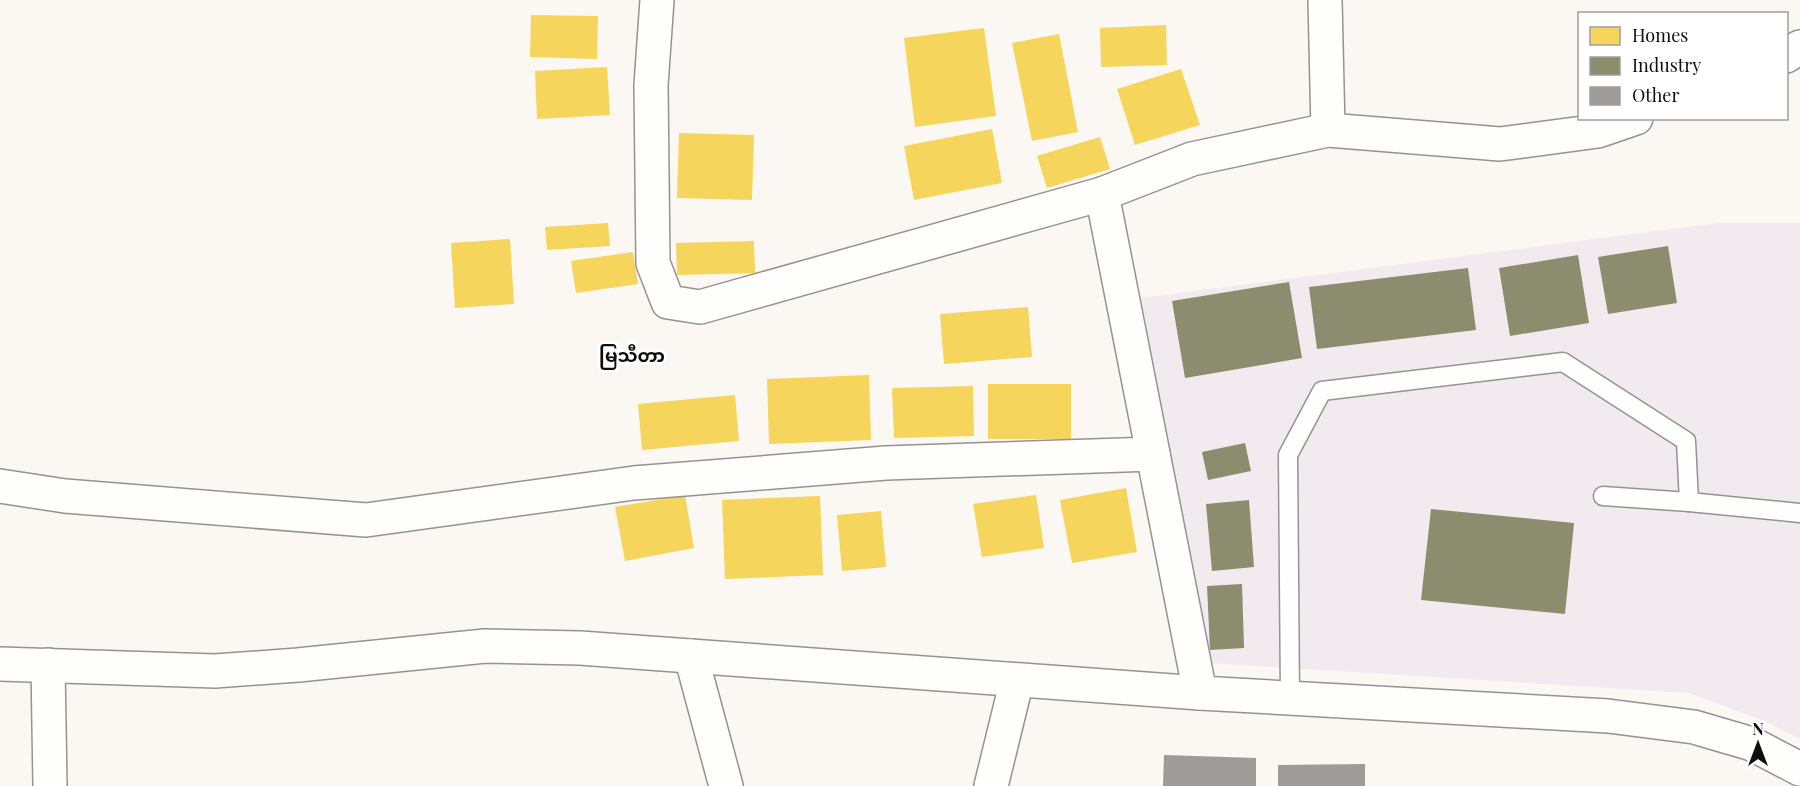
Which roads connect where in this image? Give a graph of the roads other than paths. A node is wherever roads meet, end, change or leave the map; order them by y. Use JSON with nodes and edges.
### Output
{"nodes":[{"id":1,"x":657,"y":0,"type":"edge"},
{"id":2,"x":1325,"y":0,"type":"edge"},
{"id":3,"x":1630,"y":120,"type":"edge"},
{"id":4,"x":1328,"y":130,"type":"junction"},
{"id":5,"x":1102,"y":194,"type":"junction"},
{"id":6,"x":1153,"y":454,"type":"junction"},
{"id":7,"x":0,"y":486,"type":"edge"},
{"id":8,"x":1603,"y":496,"type":"dead end"},
{"id":9,"x":1689,"y":502,"type":"junction"},
{"id":10,"x":1800,"y":513,"type":"edge"},
{"id":11,"x":690,"y":656,"type":"junction"},
{"id":12,"x":0,"y":664,"type":"edge"},
{"id":13,"x":48,"y":665,"type":"junction"},
{"id":14,"x":1017,"y":680,"type":"junction"},
{"id":15,"x":1200,"y":693,"type":"junction"},
{"id":16,"x":1290,"y":698,"type":"junction"},
{"id":17,"x":1800,"y":769,"type":"edge"},
{"id":18,"x":50,"y":786,"type":"edge"},
{"id":19,"x":726,"y":786,"type":"edge"},
{"id":20,"x":991,"y":786,"type":"edge"}],
"edges":[{"from":1,"to":5,"type":"street"},
{"from":2,"to":4,"type":"street"},
{"from":3,"to":4,"type":"street"},
{"from":4,"to":5,"type":"street"},
{"from":5,"to":6,"type":"street"},
{"from":6,"to":7,"type":"street"},
{"from":6,"to":15,"type":"street"},
{"from":8,"to":9,"type":"lane"},
{"from":9,"to":10,"type":"lane"},
{"from":9,"to":16,"type":"lane"},
{"from":11,"to":13,"type":"street"},
{"from":11,"to":14,"type":"street"},
{"from":11,"to":19,"type":"street"},
{"from":12,"to":13,"type":"street"},
{"from":13,"to":18,"type":"street"},
{"from":14,"to":15,"type":"street"},
{"from":14,"to":20,"type":"street"},
{"from":15,"to":16,"type":"street"},
{"from":16,"to":17,"type":"street"}]}
